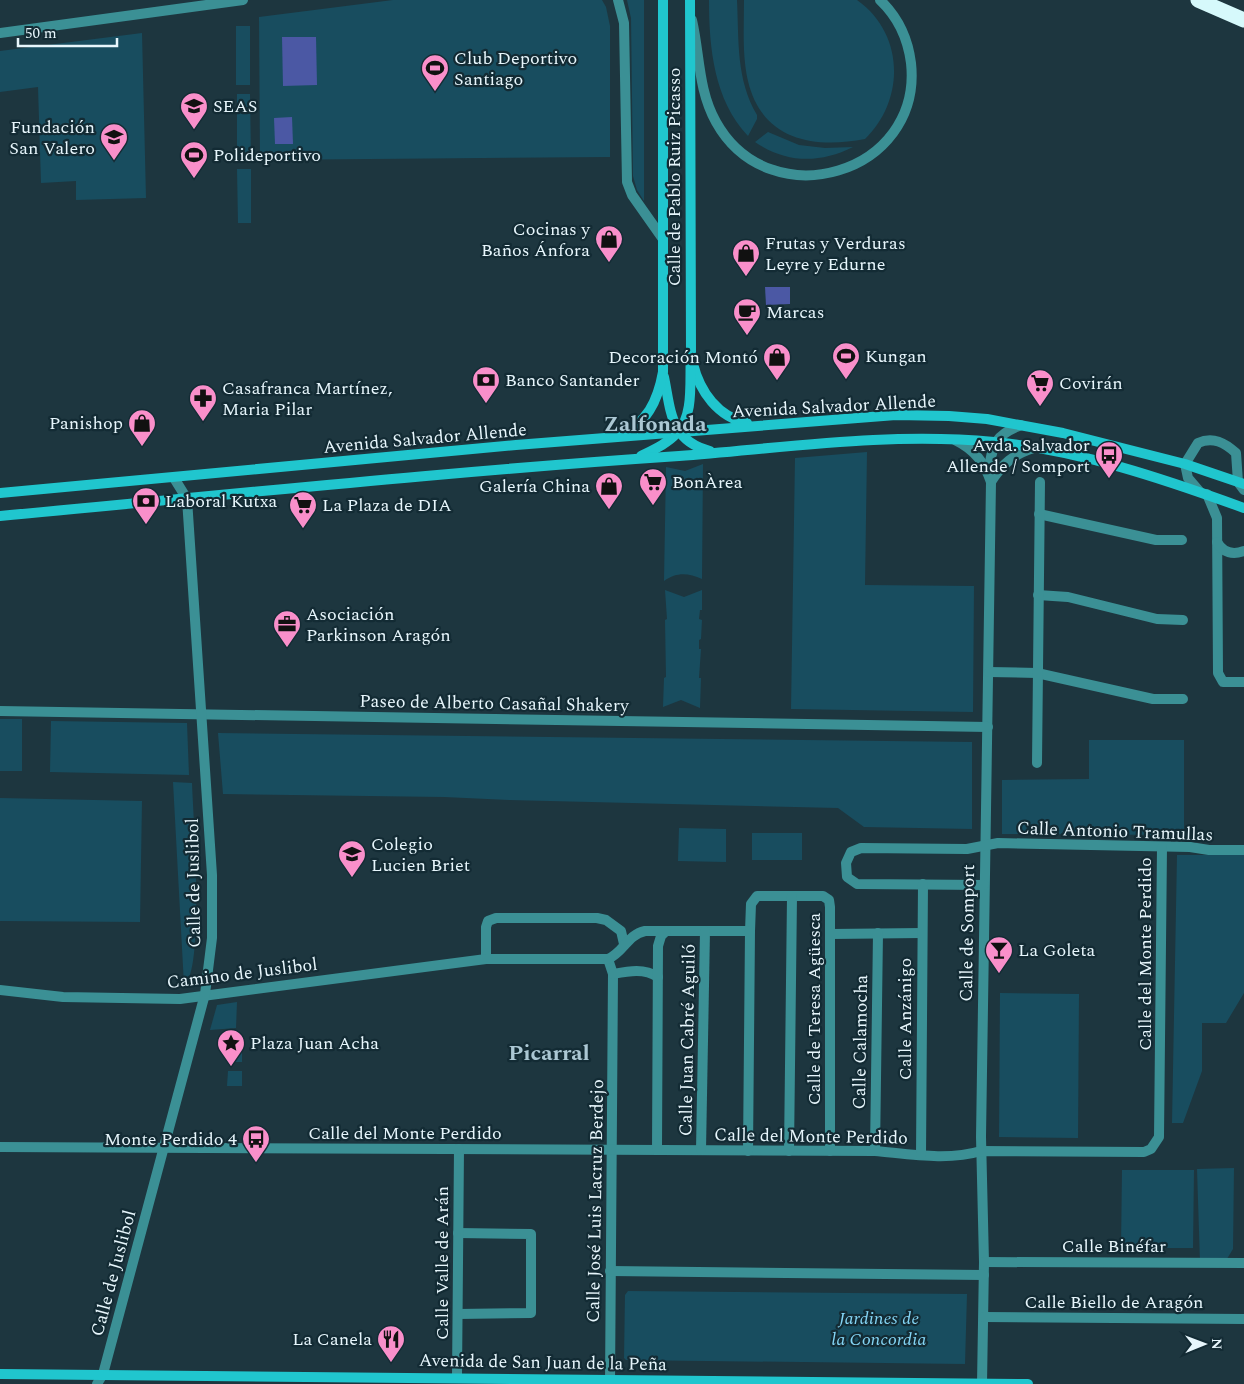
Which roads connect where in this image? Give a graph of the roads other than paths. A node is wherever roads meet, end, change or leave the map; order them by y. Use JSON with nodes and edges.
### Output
{"nodes":[{"id":1,"x":243,"y":0,"type":"edge"},
{"id":2,"x":618,"y":0,"type":"edge"},
{"id":3,"x":880,"y":0,"type":"edge"},
{"id":4,"x":1198,"y":0,"type":"edge"},
{"id":5,"x":663,"y":3,"type":"edge"},
{"id":6,"x":690,"y":5,"type":"edge"},
{"id":7,"x":1244,"y":20,"type":"edge"},
{"id":8,"x":0,"y":33,"type":"edge"},
{"id":9,"x":663,"y":239,"type":"junction"},
{"id":10,"x":691,"y":354,"type":"junction"},
{"id":11,"x":663,"y":372,"type":"junction"},
{"id":12,"x":758,"y":425,"type":"junction"},
{"id":13,"x":1021,"y":425,"type":"junction"},
{"id":14,"x":679,"y":432,"type":"junction"},
{"id":15,"x":606,"y":439,"type":"junction"},
{"id":16,"x":955,"y":440,"type":"junction"},
{"id":17,"x":995,"y":442,"type":"junction"},
{"id":18,"x":1034,"y":448,"type":"junction"},
{"id":19,"x":719,"y":453,"type":"junction"},
{"id":20,"x":637,"y":458,"type":"junction"},
{"id":21,"x":1185,"y":464,"type":"junction"},
{"id":22,"x":174,"y":478,"type":"junction"},
{"id":23,"x":990,"y":478,"type":"junction"},
{"id":24,"x":1040,"y":482,"type":"dead end"},
{"id":25,"x":1242,"y":485,"type":"edge"},
{"id":26,"x":0,"y":493,"type":"edge"},
{"id":27,"x":1203,"y":493,"type":"junction"},
{"id":28,"x":187,"y":499,"type":"junction"},
{"id":29,"x":1244,"y":508,"type":"edge"},
{"id":30,"x":1039,"y":514,"type":"junction"},
{"id":31,"x":0,"y":516,"type":"edge"},
{"id":32,"x":1182,"y":540,"type":"dead end"},
{"id":33,"x":1217,"y":542,"type":"junction"},
{"id":34,"x":1244,"y":551,"type":"edge"},
{"id":35,"x":1038,"y":595,"type":"junction"},
{"id":36,"x":1182,"y":620,"type":"dead end"},
{"id":37,"x":989,"y":672,"type":"junction"},
{"id":38,"x":1037,"y":673,"type":"junction"},
{"id":39,"x":1244,"y":682,"type":"edge"},
{"id":40,"x":1184,"y":699,"type":"dead end"},
{"id":41,"x":0,"y":711,"type":"edge"},
{"id":42,"x":202,"y":715,"type":"junction"},
{"id":43,"x":988,"y":727,"type":"junction"},
{"id":44,"x":1037,"y":763,"type":"dead end"},
{"id":45,"x":985,"y":846,"type":"junction"},
{"id":46,"x":1162,"y":847,"type":"junction"},
{"id":47,"x":1244,"y":850,"type":"edge"},
{"id":48,"x":923,"y":884,"type":"junction"},
{"id":49,"x":984,"y":884,"type":"junction"},
{"id":50,"x":792,"y":896,"type":"junction"},
{"id":51,"x":666,"y":931,"type":"junction"},
{"id":52,"x":705,"y":931,"type":"junction"},
{"id":53,"x":750,"y":931,"type":"junction"},
{"id":54,"x":878,"y":933,"type":"junction"},
{"id":55,"x":922,"y":933,"type":"junction"},
{"id":56,"x":831,"y":934,"type":"junction"},
{"id":57,"x":624,"y":944,"type":"junction"},
{"id":58,"x":486,"y":959,"type":"junction"},
{"id":59,"x":608,"y":959,"type":"junction"},
{"id":60,"x":613,"y":974,"type":"junction"},
{"id":61,"x":658,"y":977,"type":"junction"},
{"id":62,"x":0,"y":990,"type":"edge"},
{"id":63,"x":205,"y":994,"type":"junction"},
{"id":64,"x":0,"y":1147,"type":"edge"},
{"id":65,"x":164,"y":1149,"type":"junction"},
{"id":66,"x":459,"y":1150,"type":"junction"},
{"id":67,"x":612,"y":1150,"type":"junction"},
{"id":68,"x":657,"y":1150,"type":"junction"},
{"id":69,"x":701,"y":1150,"type":"junction"},
{"id":70,"x":748,"y":1151,"type":"junction"},
{"id":71,"x":789,"y":1151,"type":"junction"},
{"id":72,"x":830,"y":1151,"type":"junction"},
{"id":73,"x":875,"y":1151,"type":"junction"},
{"id":74,"x":981,"y":1151,"type":"junction"},
{"id":75,"x":921,"y":1155,"type":"junction"},
{"id":76,"x":458,"y":1233,"type":"junction"},
{"id":77,"x":984,"y":1262,"type":"junction"},
{"id":78,"x":1244,"y":1262,"type":"edge"},
{"id":79,"x":610,"y":1271,"type":"junction"},
{"id":80,"x":984,"y":1275,"type":"junction"},
{"id":81,"x":458,"y":1314,"type":"junction"},
{"id":82,"x":984,"y":1317,"type":"junction"},
{"id":83,"x":1244,"y":1318,"type":"edge"},
{"id":84,"x":0,"y":1374,"type":"edge"},
{"id":85,"x":103,"y":1374,"type":"junction"},
{"id":86,"x":457,"y":1377,"type":"junction"},
{"id":87,"x":609,"y":1381,"type":"edge"},
{"id":88,"x":96,"y":1384,"type":"edge"},
{"id":89,"x":982,"y":1384,"type":"edge"},
{"id":90,"x":1028,"y":1384,"type":"edge"}],
"edges":[{"from":1,"to":8,"type":"street"},
{"from":2,"to":9,"type":"street","name":"Calle de Pablo Ruiz Picasso"},
{"from":3,"to":6,"type":"street"},
{"from":4,"to":7,"type":"highway"},
{"from":5,"to":9,"type":"main road","name":"Calle de Pablo Ruiz Picasso"},
{"from":6,"to":10,"type":"main road","name":"Calle de Pablo Ruiz Picasso"},
{"from":9,"to":11,"type":"main road","name":"Calle de Pablo Ruiz Picasso"},
{"from":10,"to":12,"type":"main road","name":"Calle de Pablo Ruiz Picasso"},
{"from":10,"to":14,"type":"main road","name":"Calle de Pablo Ruiz Picasso"},
{"from":11,"to":14,"type":"main road","name":"Calle de Pablo Ruiz Picasso"},
{"from":11,"to":15,"type":"main road","name":"Calle de Pablo Ruiz Picasso"},
{"from":12,"to":13,"type":"main road","name":"Avenida Salvador Allende"},
{"from":12,"to":14,"type":"main road","name":"Avenida Salvador Allende"},
{"from":13,"to":17,"type":"street"},
{"from":13,"to":21,"type":"main road","name":"Avenida Salvador Allende"},
{"from":14,"to":15,"type":"main road","name":"Avenida Salvador Allende"},
{"from":14,"to":19,"type":"main road","name":"Avenida Salvador Allende"},
{"from":14,"to":20,"type":"main road","name":"Avenida Salvador Allende"},
{"from":15,"to":22,"type":"main road","name":"Avenida Salvador Allende"},
{"from":16,"to":17,"type":"main road","name":"Avenida Salvador Allende"},
{"from":16,"to":19,"type":"main road","name":"Avenida Salvador Allende"},
{"from":16,"to":23,"type":"street"},
{"from":17,"to":18,"type":"main road","name":"Avenida Salvador Allende"},
{"from":17,"to":23,"type":"street"},
{"from":18,"to":23,"type":"street"},
{"from":18,"to":27,"type":"main road","name":"Avenida Salvador Allende"},
{"from":19,"to":20,"type":"main road","name":"Avenida Salvador Allende"},
{"from":20,"to":28,"type":"main road","name":"Avenida Salvador Allende"},
{"from":21,"to":25,"type":"main road","name":"Avenida Salvador Allende"},
{"from":21,"to":25,"type":"street"},
{"from":21,"to":27,"type":"street"},
{"from":22,"to":26,"type":"main road","name":"Avenida Salvador Allende"},
{"from":22,"to":28,"type":"street"},
{"from":23,"to":37,"type":"street","name":"Calle de Somport"},
{"from":24,"to":30,"type":"street"},
{"from":27,"to":29,"type":"main road","name":"Avenida Salvador Allende"},
{"from":27,"to":33,"type":"street"},
{"from":28,"to":31,"type":"main road","name":"Avenida Salvador Allende"},
{"from":28,"to":42,"type":"street","name":"Calle de Juslibol"},
{"from":30,"to":32,"type":"street"},
{"from":30,"to":35,"type":"street"},
{"from":33,"to":34,"type":"street"},
{"from":33,"to":39,"type":"street"},
{"from":35,"to":36,"type":"street"},
{"from":35,"to":38,"type":"street"},
{"from":37,"to":38,"type":"street"},
{"from":37,"to":43,"type":"street","name":"Calle de Somport"},
{"from":38,"to":40,"type":"street"},
{"from":38,"to":44,"type":"street"},
{"from":41,"to":42,"type":"street","name":"Paseo de Alberto Casañal Shakery"},
{"from":42,"to":43,"type":"street","name":"Paseo de Alberto Casañal Shakery"},
{"from":42,"to":63,"type":"street","name":"Calle de Juslibol"},
{"from":43,"to":45,"type":"street","name":"Calle de Somport"},
{"from":45,"to":46,"type":"street","name":"Calle Antonio Tramullas"},
{"from":45,"to":48,"type":"street","name":"Calle Antonio Tramullas"},
{"from":45,"to":49,"type":"street","name":"Calle de Somport"},
{"from":46,"to":47,"type":"street","name":"Calle Antonio Tramullas"},
{"from":46,"to":74,"type":"street","name":"Calle del Monte Perdido"},
{"from":48,"to":49,"type":"street"},
{"from":48,"to":55,"type":"street","name":"Calle Anzánigo"},
{"from":49,"to":74,"type":"street","name":"Calle de Somport"},
{"from":50,"to":53,"type":"street"},
{"from":50,"to":56,"type":"street","name":"Calle de Teresa Agüesca"},
{"from":50,"to":71,"type":"street"},
{"from":51,"to":52,"type":"street"},
{"from":51,"to":57,"type":"street"},
{"from":51,"to":61,"type":"street"},
{"from":52,"to":53,"type":"street"},
{"from":52,"to":69,"type":"street","name":"Calle Juan Cabré Aguiló"},
{"from":53,"to":70,"type":"street"},
{"from":54,"to":55,"type":"street"},
{"from":54,"to":56,"type":"street"},
{"from":54,"to":73,"type":"street","name":"Calle Calamocha"},
{"from":55,"to":75,"type":"street","name":"Calle Anzánigo"},
{"from":56,"to":72,"type":"street","name":"Calle de Teresa Agüesca"},
{"from":57,"to":58,"type":"street"},
{"from":57,"to":59,"type":"street"},
{"from":58,"to":59,"type":"street","name":"Camino de Juslibol"},
{"from":58,"to":63,"type":"street","name":"Camino de Juslibol"},
{"from":59,"to":60,"type":"street","name":"Calle José Luis Lacruz Berdejo"},
{"from":60,"to":61,"type":"street"},
{"from":60,"to":67,"type":"street","name":"Calle José Luis Lacruz Berdejo"},
{"from":61,"to":68,"type":"street"},
{"from":62,"to":63,"type":"street","name":"Camino de Juslibol"},
{"from":63,"to":65,"type":"street","name":"Calle de Juslibol"},
{"from":64,"to":65,"type":"street","name":"Calle del Monte Perdido"},
{"from":65,"to":66,"type":"street","name":"Calle del Monte Perdido"},
{"from":65,"to":85,"type":"street","name":"Calle de Juslibol"},
{"from":66,"to":67,"type":"street","name":"Calle del Monte Perdido"},
{"from":66,"to":76,"type":"street","name":"Calle Valle de Arán"},
{"from":67,"to":68,"type":"street","name":"Calle del Monte Perdido"},
{"from":67,"to":79,"type":"street","name":"Calle José Luis Lacruz Berdejo"},
{"from":68,"to":69,"type":"street","name":"Calle del Monte Perdido"},
{"from":69,"to":70,"type":"street","name":"Calle del Monte Perdido"},
{"from":70,"to":71,"type":"street","name":"Calle del Monte Perdido"},
{"from":71,"to":72,"type":"street","name":"Calle del Monte Perdido"},
{"from":72,"to":73,"type":"street","name":"Calle del Monte Perdido"},
{"from":73,"to":75,"type":"street","name":"Calle del Monte Perdido"},
{"from":74,"to":75,"type":"street","name":"Calle del Monte Perdido"},
{"from":74,"to":77,"type":"street","name":"Calle de Somport"},
{"from":76,"to":81,"type":"street","name":"Calle Valle de Arán"},
{"from":76,"to":81,"type":"street"},
{"from":77,"to":78,"type":"street","name":"Calle Binéfar"},
{"from":77,"to":80,"type":"street","name":"Calle de Somport"},
{"from":79,"to":80,"type":"street"},
{"from":79,"to":87,"type":"street","name":"Calle José Luis Lacruz Berdejo"},
{"from":80,"to":82,"type":"street","name":"Calle de Somport"},
{"from":81,"to":86,"type":"street","name":"Calle Valle de Arán"},
{"from":82,"to":83,"type":"street","name":"Calle Biello de Aragón"},
{"from":82,"to":89,"type":"street","name":"Calle de Somport"},
{"from":84,"to":85,"type":"main road","name":"Avenida de San Juan de la Peña"},
{"from":85,"to":86,"type":"main road","name":"Avenida de San Juan de la Peña"},
{"from":85,"to":88,"type":"street"},
{"from":86,"to":87,"type":"main road","name":"Avenida de San Juan de la Peña"},
{"from":87,"to":89,"type":"main road","name":"Avenida de San Juan de la Peña"},
{"from":89,"to":90,"type":"main road","name":"Avenida de San Juan de la Peña"}]}
